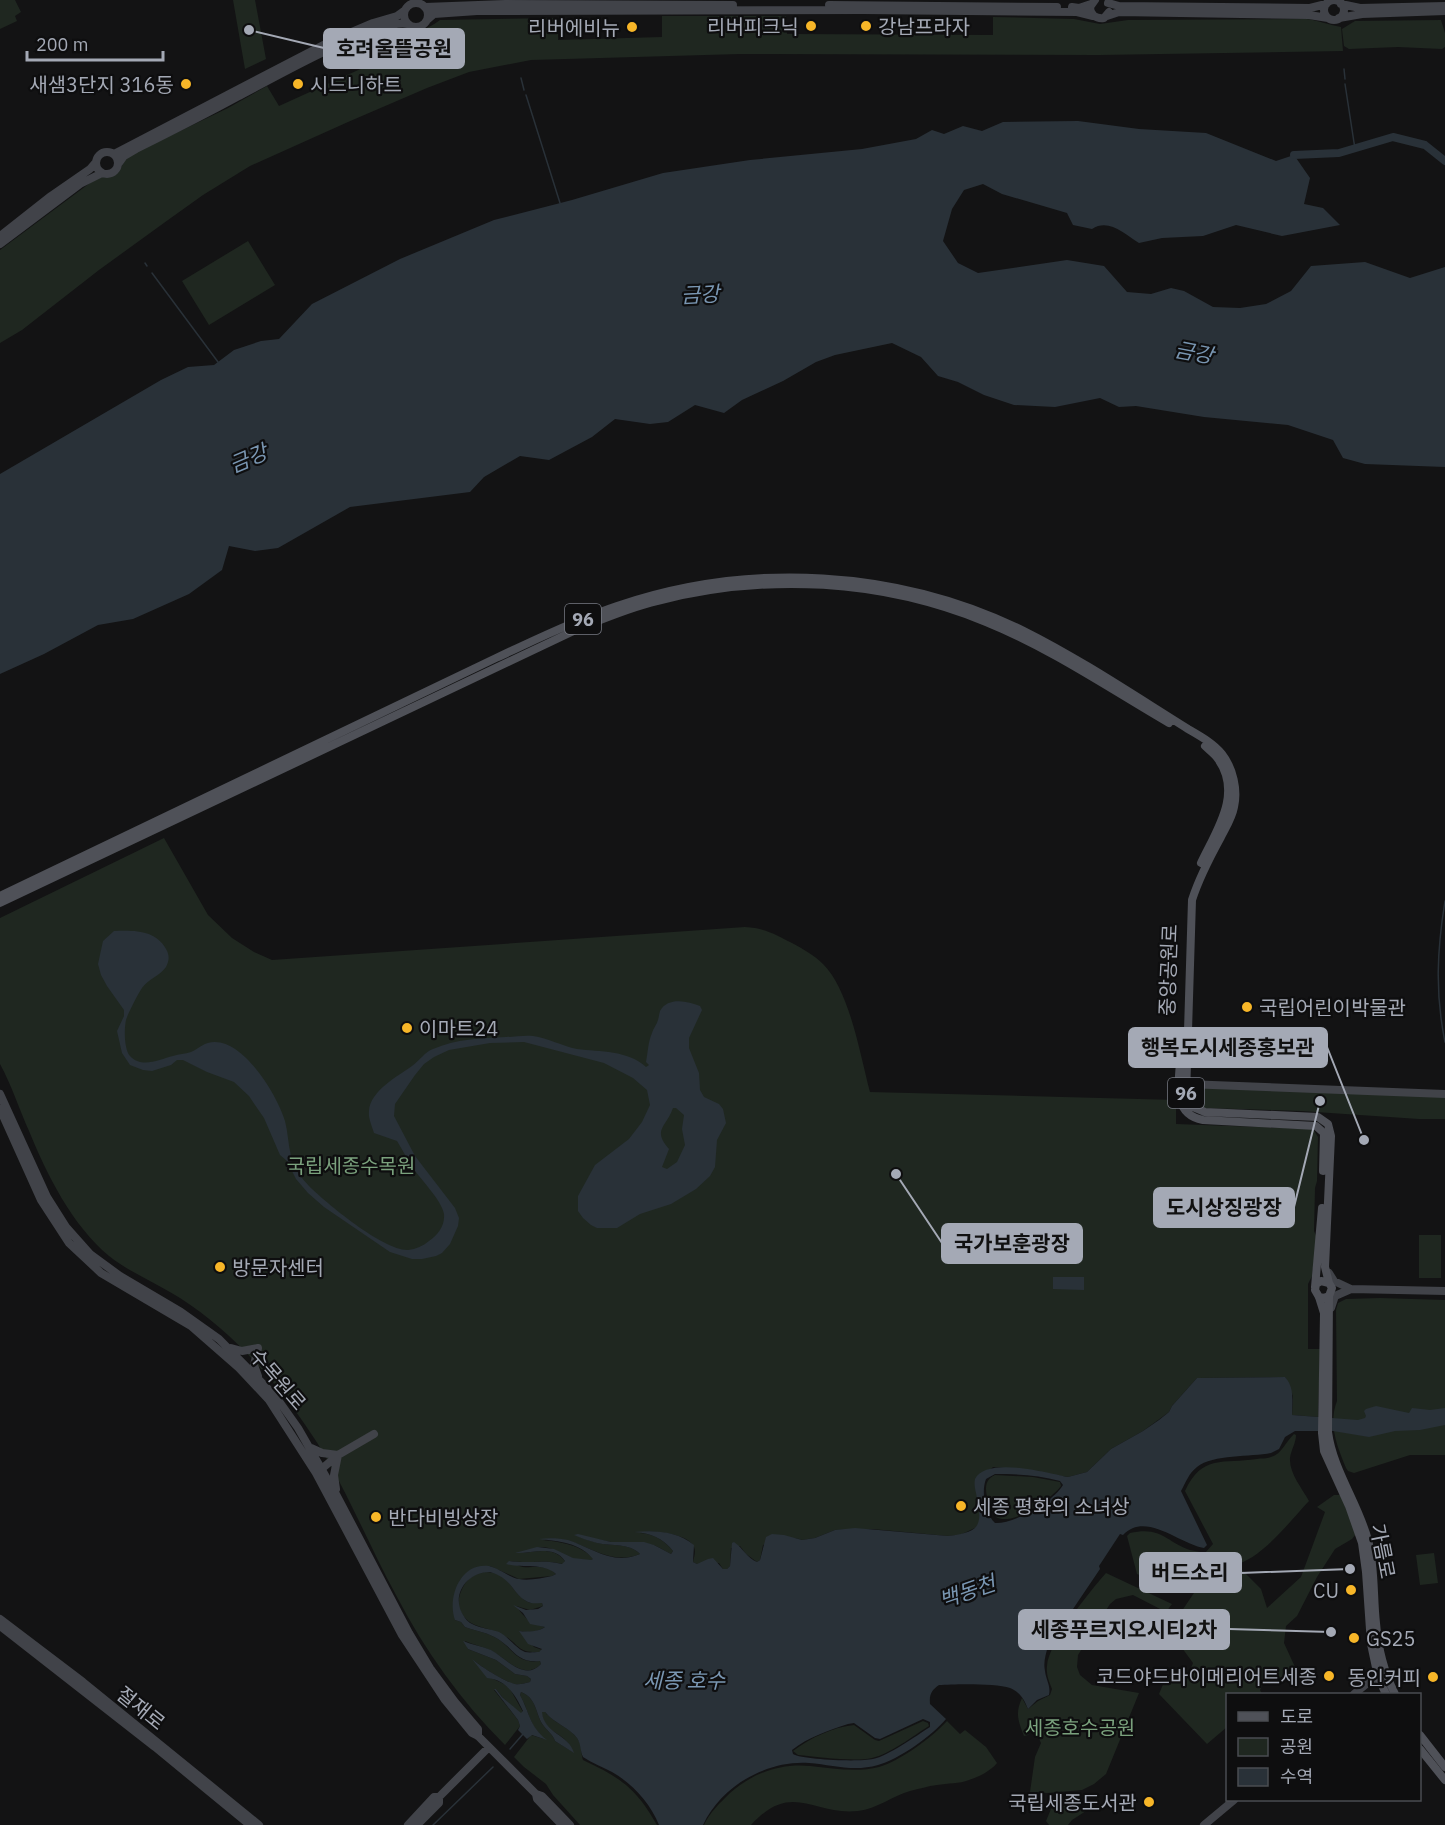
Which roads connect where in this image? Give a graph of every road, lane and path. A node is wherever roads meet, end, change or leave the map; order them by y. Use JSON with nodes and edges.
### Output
{"nodes":[{"id":1,"x":1106,"y":1,"type":"edge"},
{"id":2,"x":1093,"y":2,"type":"edge"},
{"id":3,"x":423,"y":4,"type":"edge"},
{"id":4,"x":1326,"y":4,"type":"junction"},
{"id":5,"x":1341,"y":4,"type":"junction"},
{"id":6,"x":408,"y":5,"type":"edge"},
{"id":7,"x":1445,"y":6,"type":"edge"},
{"id":8,"x":1445,"y":11,"type":"edge"},
{"id":9,"x":1093,"y":16,"type":"junction"},
{"id":10,"x":1107,"y":16,"type":"junction"},
{"id":11,"x":1328,"y":18,"type":"junction"},
{"id":12,"x":1339,"y":18,"type":"junction"},
{"id":13,"x":427,"y":20,"type":"junction"},
{"id":14,"x":408,"y":24,"type":"junction"},
{"id":15,"x":114,"y":154,"type":"junction"},
{"id":16,"x":96,"y":162,"type":"junction"},
{"id":17,"x":119,"y":163,"type":"junction"},
{"id":18,"x":102,"y":173,"type":"junction"},
{"id":19,"x":0,"y":236,"type":"edge"},
{"id":20,"x":0,"y":244,"type":"edge"},
{"id":21,"x":1187,"y":731,"type":"junction"},
{"id":22,"x":1232,"y":789,"type":"junction"},
{"id":23,"x":0,"y":896,"type":"edge"},
{"id":24,"x":0,"y":903,"type":"edge"},
{"id":25,"x":1186,"y":1084,"type":"junction"},
{"id":26,"x":0,"y":1094,"type":"edge"},
{"id":27,"x":1445,"y":1094,"type":"edge"},
{"id":28,"x":0,"y":1109,"type":"edge"},
{"id":29,"x":1326,"y":1264,"type":"junction"},
{"id":30,"x":1329,"y":1283,"type":"junction"},
{"id":31,"x":1316,"y":1285,"type":"junction"},
{"id":32,"x":1347,"y":1289,"type":"junction"},
{"id":33,"x":1445,"y":1291,"type":"edge"},
{"id":34,"x":1330,"y":1295,"type":"junction"},
{"id":35,"x":1319,"y":1297,"type":"junction"},
{"id":36,"x":1329,"y":1339,"type":"junction"},
{"id":37,"x":225,"y":1345,"type":"junction"},
{"id":38,"x":262,"y":1384,"type":"junction"},
{"id":39,"x":1325,"y":1413,"type":"junction"},
{"id":40,"x":374,"y":1434,"type":"dead end"},
{"id":41,"x":308,"y":1445,"type":"junction"},
{"id":42,"x":338,"y":1455,"type":"junction"},
{"id":43,"x":319,"y":1471,"type":"junction"},
{"id":44,"x":337,"y":1496,"type":"junction"},
{"id":45,"x":0,"y":1619,"type":"edge"},
{"id":46,"x":0,"y":1626,"type":"edge"},
{"id":47,"x":1382,"y":1675,"type":"junction"},
{"id":48,"x":1356,"y":1693,"type":"edge"},
{"id":49,"x":1386,"y":1693,"type":"edge"},
{"id":50,"x":1394,"y":1693,"type":"edge"},
{"id":51,"x":478,"y":1736,"type":"junction"},
{"id":52,"x":1421,"y":1737,"type":"edge"},
{"id":53,"x":489,"y":1747,"type":"junction"},
{"id":54,"x":1421,"y":1751,"type":"edge"},
{"id":55,"x":1445,"y":1767,"type":"edge"},
{"id":56,"x":1445,"y":1780,"type":"edge"},
{"id":57,"x":536,"y":1794,"type":"junction"},
{"id":58,"x":439,"y":1797,"type":"junction"},
{"id":59,"x":1233,"y":1801,"type":"edge"},
{"id":60,"x":250,"y":1825,"type":"edge"},
{"id":61,"x":259,"y":1825,"type":"edge"},
{"id":62,"x":408,"y":1825,"type":"edge"},
{"id":63,"x":417,"y":1825,"type":"edge"},
{"id":64,"x":562,"y":1825,"type":"edge"},
{"id":65,"x":570,"y":1825,"type":"edge"},
{"id":66,"x":1204,"y":1825,"type":"edge"}],
"edges":[{"from":1,"to":4,"type":"street"},
{"from":1,"to":10,"type":"street"},
{"from":2,"to":3,"type":"street"},
{"from":2,"to":9,"type":"street"},
{"from":3,"to":6,"type":"street"},
{"from":3,"to":13,"type":"street"},
{"from":4,"to":5,"type":"street"},
{"from":4,"to":11,"type":"street"},
{"from":5,"to":7,"type":"street"},
{"from":5,"to":12,"type":"street"},
{"from":6,"to":14,"type":"street"},
{"from":6,"to":15,"type":"street"},
{"from":8,"to":12,"type":"street"},
{"from":9,"to":10,"type":"street"},
{"from":9,"to":13,"type":"street"},
{"from":10,"to":11,"type":"street"},
{"from":11,"to":12,"type":"street"},
{"from":13,"to":14,"type":"street"},
{"from":14,"to":17,"type":"street"},
{"from":15,"to":16,"type":"street"},
{"from":15,"to":17,"type":"street"},
{"from":16,"to":18,"type":"street"},
{"from":16,"to":19,"type":"street"},
{"from":17,"to":18,"type":"street"},
{"from":18,"to":20,"type":"street"},
{"from":21,"to":22,"type":"main road","number":"96"},
{"from":21,"to":23,"type":"main road","number":"96"},
{"from":21,"to":24,"type":"main road","number":"96"},
{"from":22,"to":25,"type":"main road","name":"중앙공원로","number":"96"},
{"from":22,"to":31,"type":"main road","name":"중앙공원로","number":"96"},
{"from":25,"to":27,"type":"street"},
{"from":25,"to":29,"type":"main road","name":"중앙공원로","number":"96"},
{"from":26,"to":37,"type":"street","name":"수목원로"},
{"from":28,"to":43,"type":"street","name":"수목원로"},
{"from":29,"to":30,"type":"main road","name":"중앙공원로","number":"96"},
{"from":29,"to":32,"type":"street"},
{"from":30,"to":31,"type":"main road"},
{"from":30,"to":32,"type":"street"},
{"from":30,"to":34,"type":"main road","number":"96"},
{"from":31,"to":35,"type":"main road","number":"96"},
{"from":32,"to":33,"type":"street"},
{"from":32,"to":34,"type":"street"},
{"from":32,"to":36,"type":"street"},
{"from":34,"to":35,"type":"main road"},
{"from":34,"to":36,"type":"main road","number":"96"},
{"from":35,"to":39,"type":"main road","number":"96"},
{"from":36,"to":39,"type":"main road","number":"96"},
{"from":37,"to":38,"type":"street","name":"수목원로"},
{"from":37,"to":38,"type":"street"},
{"from":38,"to":41,"type":"street","name":"수목원로"},
{"from":39,"to":47,"type":"main road","name":"가름로","number":"96"},
{"from":40,"to":42,"type":"street"},
{"from":41,"to":42,"type":"street"},
{"from":41,"to":43,"type":"street","name":"수목원로"},
{"from":42,"to":43,"type":"street"},
{"from":42,"to":44,"type":"street"},
{"from":43,"to":44,"type":"street","name":"수목원로"},
{"from":43,"to":51,"type":"street","name":"수목원로"},
{"from":44,"to":51,"type":"street","name":"수목원로"},
{"from":45,"to":61,"type":"street","name":"절재로"},
{"from":46,"to":60,"type":"street","name":"절재로"},
{"from":47,"to":48,"type":"street"},
{"from":47,"to":49,"type":"main road","name":"가름로","number":"96"},
{"from":47,"to":50,"type":"main road","name":"가름로","number":"96"},
{"from":51,"to":53,"type":"street","name":"수목원로"},
{"from":52,"to":55,"type":"main road"},
{"from":53,"to":57,"type":"street","name":"수목원로"},
{"from":53,"to":58,"type":"street"},
{"from":54,"to":56,"type":"main road"},
{"from":57,"to":64,"type":"street","name":"수목원로"},
{"from":57,"to":65,"type":"street","name":"수목원로"},
{"from":58,"to":62,"type":"street"},
{"from":58,"to":63,"type":"street"},
{"from":59,"to":66,"type":"street"}]}
